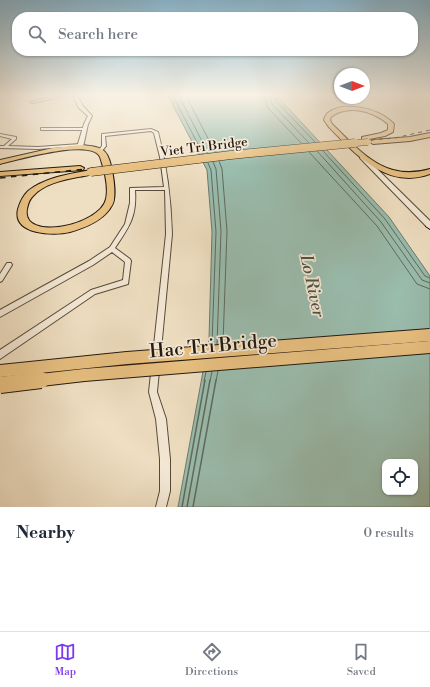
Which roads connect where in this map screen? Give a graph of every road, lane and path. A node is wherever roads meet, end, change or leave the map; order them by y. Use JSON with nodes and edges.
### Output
{"nodes":[{"id":1,"x":89,"y":120,"type":"edge"},
{"id":2,"x":327,"y":120,"type":"edge"},
{"id":3,"x":385,"y":120,"type":"edge"},
{"id":4,"x":42,"y":129,"type":"dead end"},
{"id":5,"x":85,"y":129,"type":"junction"},
{"id":6,"x":430,"y":135,"type":"edge"},
{"id":7,"x":0,"y":136,"type":"edge"},
{"id":8,"x":366,"y":140,"type":"junction"},
{"id":9,"x":80,"y":146,"type":"junction"},
{"id":10,"x":2,"y":147,"type":"edge"},
{"id":11,"x":100,"y":151,"type":"junction"},
{"id":12,"x":362,"y":157,"type":"junction"},
{"id":13,"x":0,"y":162,"type":"edge"},
{"id":14,"x":92,"y":170,"type":"junction"},
{"id":15,"x":430,"y":171,"type":"edge"},
{"id":16,"x":0,"y":174,"type":"edge"},
{"id":17,"x":395,"y":174,"type":"junction"},
{"id":18,"x":390,"y":186,"type":"junction"},
{"id":19,"x":166,"y":188,"type":"junction"},
{"id":20,"x":430,"y":225,"type":"edge"},
{"id":21,"x":112,"y":249,"type":"junction"},
{"id":22,"x":9,"y":265,"type":"dead end"},
{"id":23,"x":0,"y":279,"type":"edge"},
{"id":24,"x":0,"y":314,"type":"edge"},
{"id":25,"x":430,"y":335,"type":"edge"},
{"id":26,"x":430,"y":347,"type":"edge"},
{"id":27,"x":0,"y":354,"type":"edge"},
{"id":28,"x":0,"y":371,"type":"edge"},
{"id":29,"x":0,"y":385,"type":"edge"},
{"id":30,"x":161,"y":507,"type":"edge"}],
"edges":[{"from":1,"to":5,"type":"street"},
{"from":2,"to":12,"type":"main road"},
{"from":3,"to":8,"type":"main road"},
{"from":4,"to":5,"type":"street"},
{"from":5,"to":9,"type":"street"},
{"from":6,"to":8,"type":"main road"},
{"from":7,"to":10,"type":"street"},
{"from":8,"to":14,"type":"main road","name":"Viet Tri Bridge","bridge":true},
{"from":9,"to":10,"type":"street"},
{"from":9,"to":11,"type":"main road"},
{"from":9,"to":13,"type":"main road"},
{"from":11,"to":14,"type":"main road"},
{"from":11,"to":19,"type":"street"},
{"from":12,"to":17,"type":"main road"},
{"from":12,"to":18,"type":"street"},
{"from":14,"to":16,"type":"main road"},
{"from":15,"to":17,"type":"main road"},
{"from":17,"to":18,"type":"street"},
{"from":18,"to":20,"type":"street"},
{"from":19,"to":21,"type":"street"},
{"from":19,"to":30,"type":"street"},
{"from":21,"to":24,"type":"street"},
{"from":21,"to":27,"type":"street"},
{"from":22,"to":23,"type":"street"},
{"from":25,"to":28,"type":"main road","name":"Hac Tri Bridge","bridge":true},
{"from":26,"to":29,"type":"main road","name":"Hac Tri Bridge","bridge":true}]}
